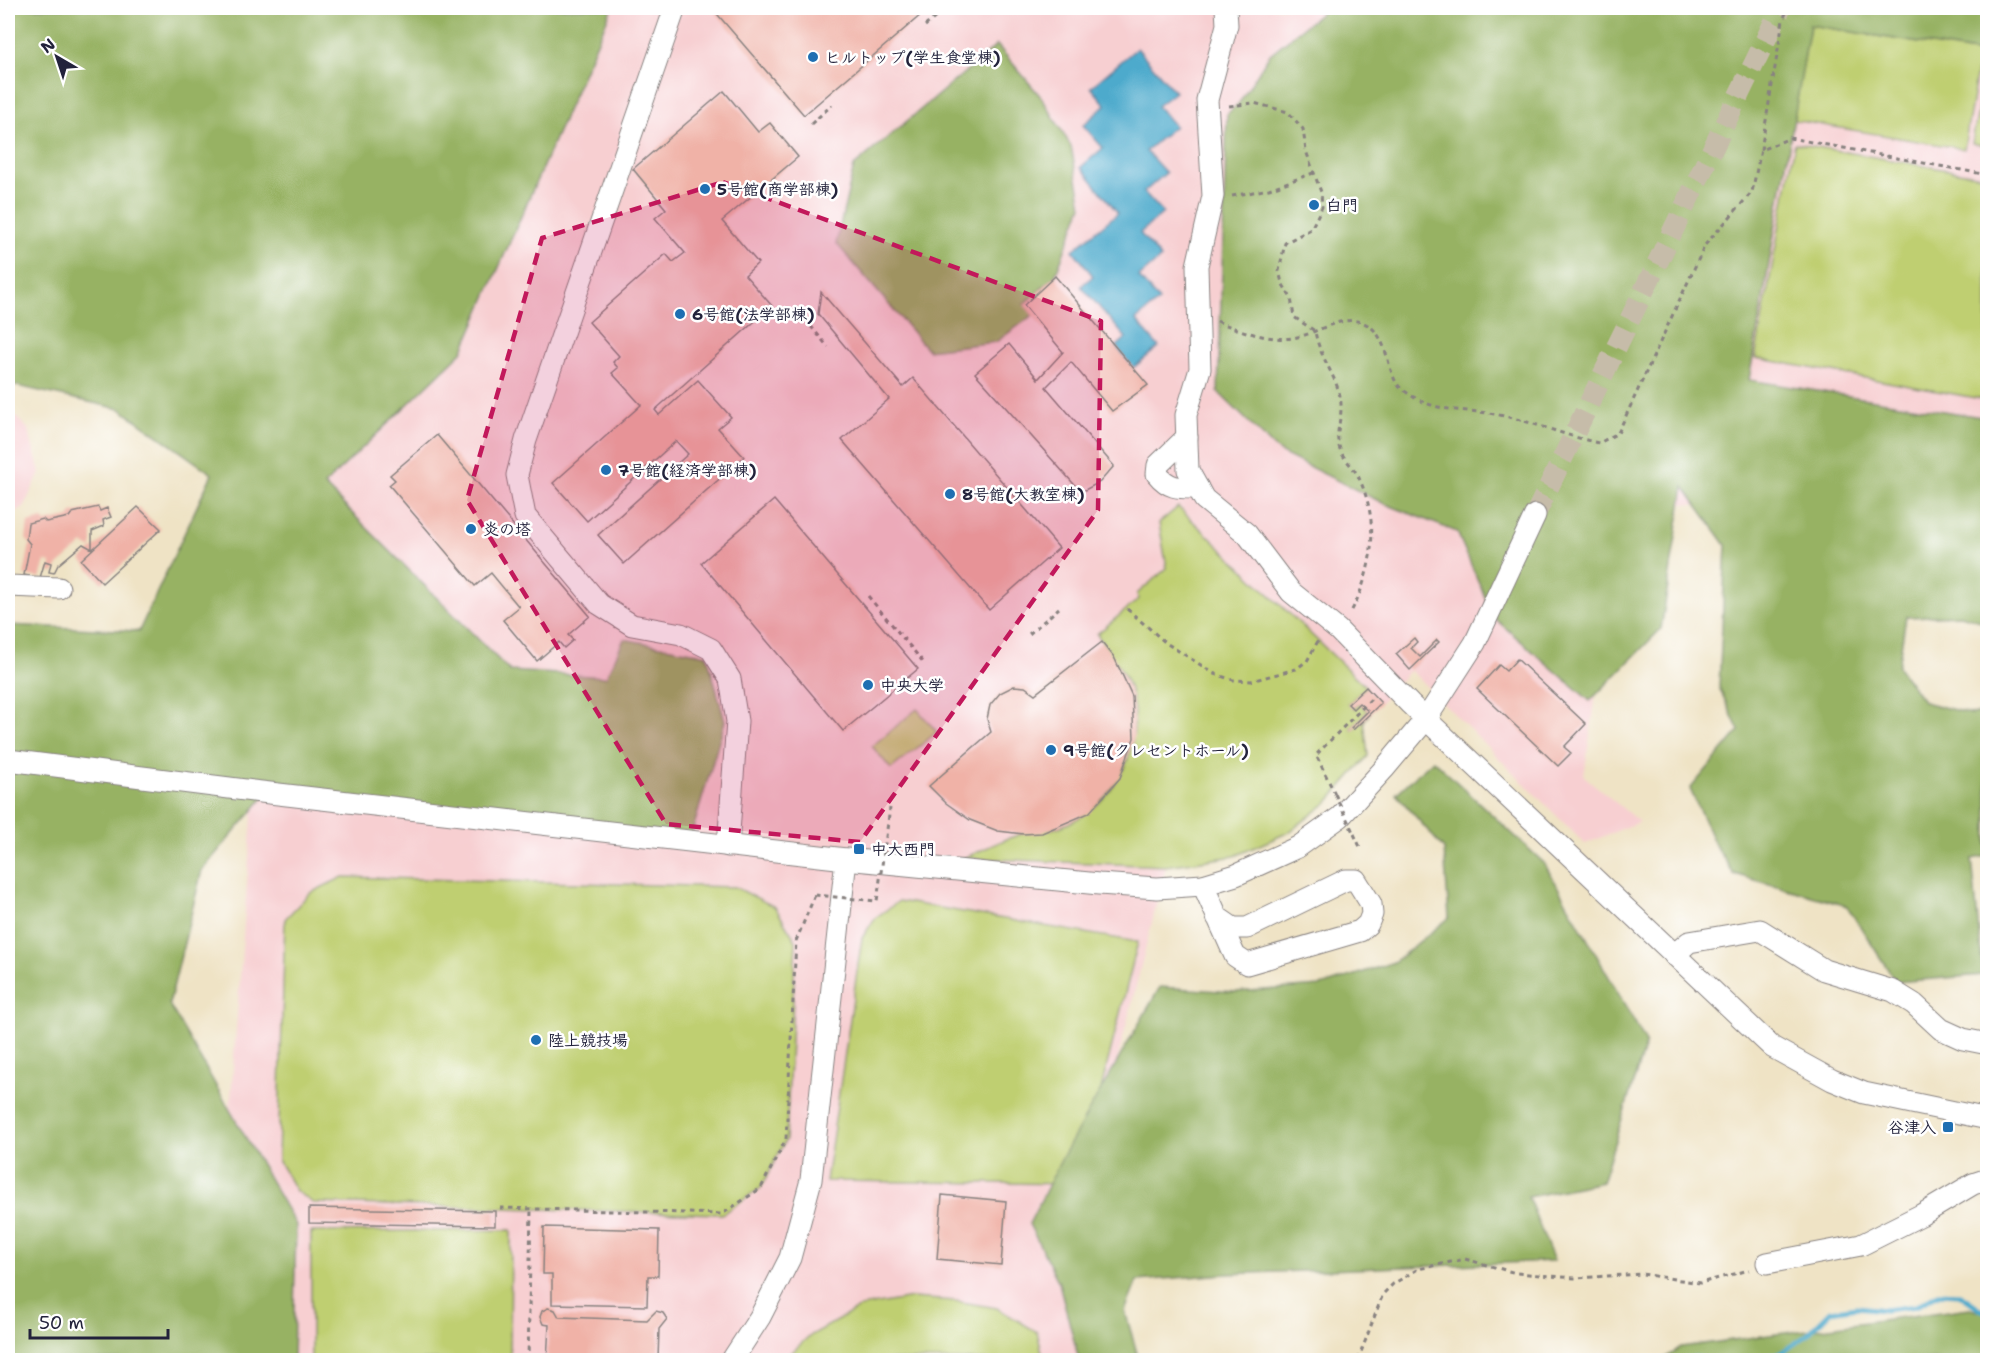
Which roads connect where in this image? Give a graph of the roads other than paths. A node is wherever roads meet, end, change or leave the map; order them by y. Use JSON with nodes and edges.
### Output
{"nodes":[{"id":1,"x":675,"y":8,"type":"edge"},
{"id":2,"x":1226,"y":8,"type":"edge"},
{"id":3,"x":1186,"y":437,"type":"junction"},
{"id":4,"x":1198,"y":488,"type":"junction"},
{"id":5,"x":1535,"y":515,"type":"tunnel mouth"},
{"id":6,"x":8,"y":586,"type":"edge"},
{"id":7,"x":59,"y":588,"type":"dead end"},
{"id":8,"x":1426,"y":719,"type":"junction"},
{"id":9,"x":8,"y":760,"type":"edge"},
{"id":10,"x":728,"y":846,"type":"junction"},
{"id":11,"x":846,"y":859,"type":"junction"},
{"id":12,"x":1203,"y":885,"type":"junction"},
{"id":13,"x":1216,"y":917,"type":"junction"},
{"id":14,"x":1674,"y":955,"type":"junction"},
{"id":15,"x":1988,"y":1044,"type":"edge"},
{"id":16,"x":1988,"y":1119,"type":"edge"},
{"id":17,"x":1988,"y":1179,"type":"edge"},
{"id":18,"x":1767,"y":1263,"type":"road end"},
{"id":19,"x":732,"y":1360,"type":"edge"}],
"edges":[{"from":1,"to":10,"type":"street"},
{"from":2,"to":3,"type":"street"},
{"from":3,"to":4,"type":"street"},
{"from":3,"to":4,"type":"street"},
{"from":4,"to":8,"type":"street"},
{"from":5,"to":8,"type":"street"},
{"from":6,"to":7,"type":"street"},
{"from":8,"to":12,"type":"street"},
{"from":8,"to":14,"type":"street"},
{"from":9,"to":10,"type":"street"},
{"from":10,"to":11,"type":"street"},
{"from":11,"to":12,"type":"street"},
{"from":11,"to":19,"type":"street"},
{"from":12,"to":13,"type":"street"},
{"from":13,"to":13,"type":"street"},
{"from":14,"to":15,"type":"street"},
{"from":14,"to":16,"type":"street"},
{"from":17,"to":18,"type":"street"}]}
